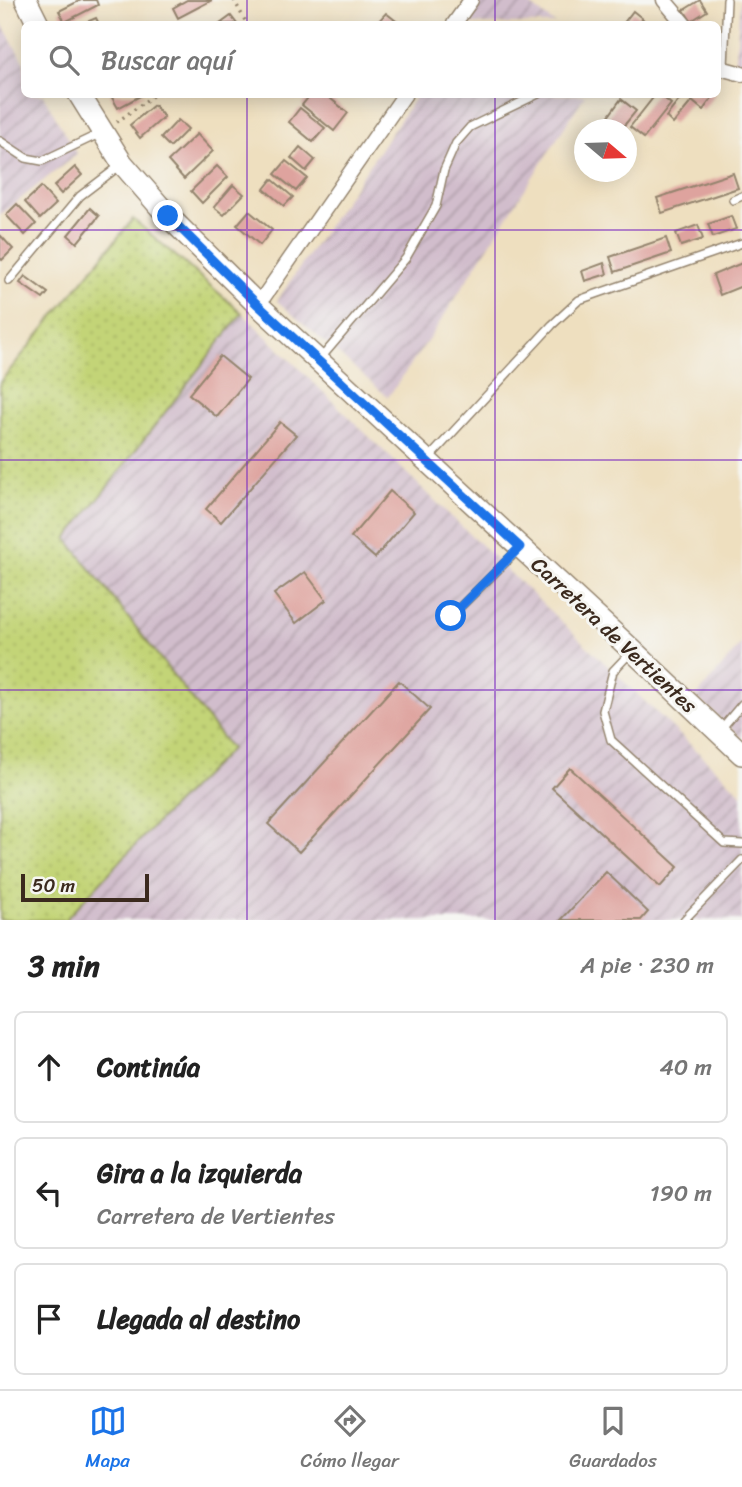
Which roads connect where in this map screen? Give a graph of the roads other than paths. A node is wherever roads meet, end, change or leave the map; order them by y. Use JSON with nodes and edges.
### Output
{"nodes":[{"id":1,"x":26,"y":0,"type":"edge"},
{"id":2,"x":471,"y":0,"type":"edge"},
{"id":3,"x":663,"y":0,"type":"edge"},
{"id":4,"x":727,"y":0,"type":"edge"},
{"id":5,"x":36,"y":21,"type":"edge"},
{"id":6,"x":456,"y":21,"type":"edge"},
{"id":7,"x":681,"y":21,"type":"edge"},
{"id":8,"x":721,"y":65,"type":"edge"},
{"id":9,"x":742,"y":74,"type":"edge"},
{"id":10,"x":81,"y":98,"type":"edge"},
{"id":11,"x":402,"y":98,"type":"edge"},
{"id":12,"x":530,"y":98,"type":"edge"},
{"id":13,"x":101,"y":133,"type":"junction"},
{"id":14,"x":0,"y":141,"type":"edge"},
{"id":15,"x":122,"y":163,"type":"junction"},
{"id":16,"x":742,"y":196,"type":"edge"},
{"id":17,"x":733,"y":200,"type":"dead end"},
{"id":18,"x":742,"y":243,"type":"edge"},
{"id":19,"x":9,"y":281,"type":"dead end"},
{"id":20,"x":258,"y":305,"type":"junction"},
{"id":21,"x":319,"y":361,"type":"junction"},
{"id":22,"x":426,"y":461,"type":"junction"},
{"id":23,"x":520,"y":547,"type":"junction"},
{"id":24,"x":451,"y":616,"type":"dead end"},
{"id":25,"x":632,"y":650,"type":"junction"},
{"id":26,"x":742,"y":704,"type":"edge"},
{"id":27,"x":719,"y":733,"type":"junction"},
{"id":28,"x":742,"y":754,"type":"edge"},
{"id":29,"x":742,"y":844,"type":"edge"},
{"id":30,"x":742,"y":860,"type":"edge"},
{"id":31,"x":684,"y":920,"type":"edge"}],
"edges":[{"from":1,"to":5,"type":"main road"},
{"from":2,"to":6,"type":"street"},
{"from":3,"to":7,"type":"street"},
{"from":4,"to":8,"type":"lane"},
{"from":8,"to":9,"type":"street"},
{"from":10,"to":13,"type":"main road","name":"Carretera de Vertientes"},
{"from":11,"to":20,"type":"street"},
{"from":12,"to":21,"type":"lane"},
{"from":13,"to":14,"type":"lane"},
{"from":13,"to":15,"type":"main road","name":"Carretera de Vertientes"},
{"from":15,"to":19,"type":"lane"},
{"from":15,"to":20,"type":"main road","name":"Carretera de Vertientes"},
{"from":16,"to":17,"type":"lane"},
{"from":18,"to":22,"type":"lane"},
{"from":20,"to":21,"type":"main road","name":"Carretera de Vertientes"},
{"from":21,"to":22,"type":"main road","name":"Carretera de Vertientes"},
{"from":22,"to":23,"type":"main road","name":"Carretera de Vertientes"},
{"from":23,"to":24,"type":"lane"},
{"from":23,"to":25,"type":"main road","name":"Carretera de Vertientes"},
{"from":25,"to":27,"type":"main road","name":"Carretera de Vertientes"},
{"from":25,"to":29,"type":"lane"},
{"from":26,"to":27,"type":"lane"},
{"from":27,"to":28,"type":"main road","name":"Carretera de Vertientes"},
{"from":30,"to":31,"type":"lane"}]}
